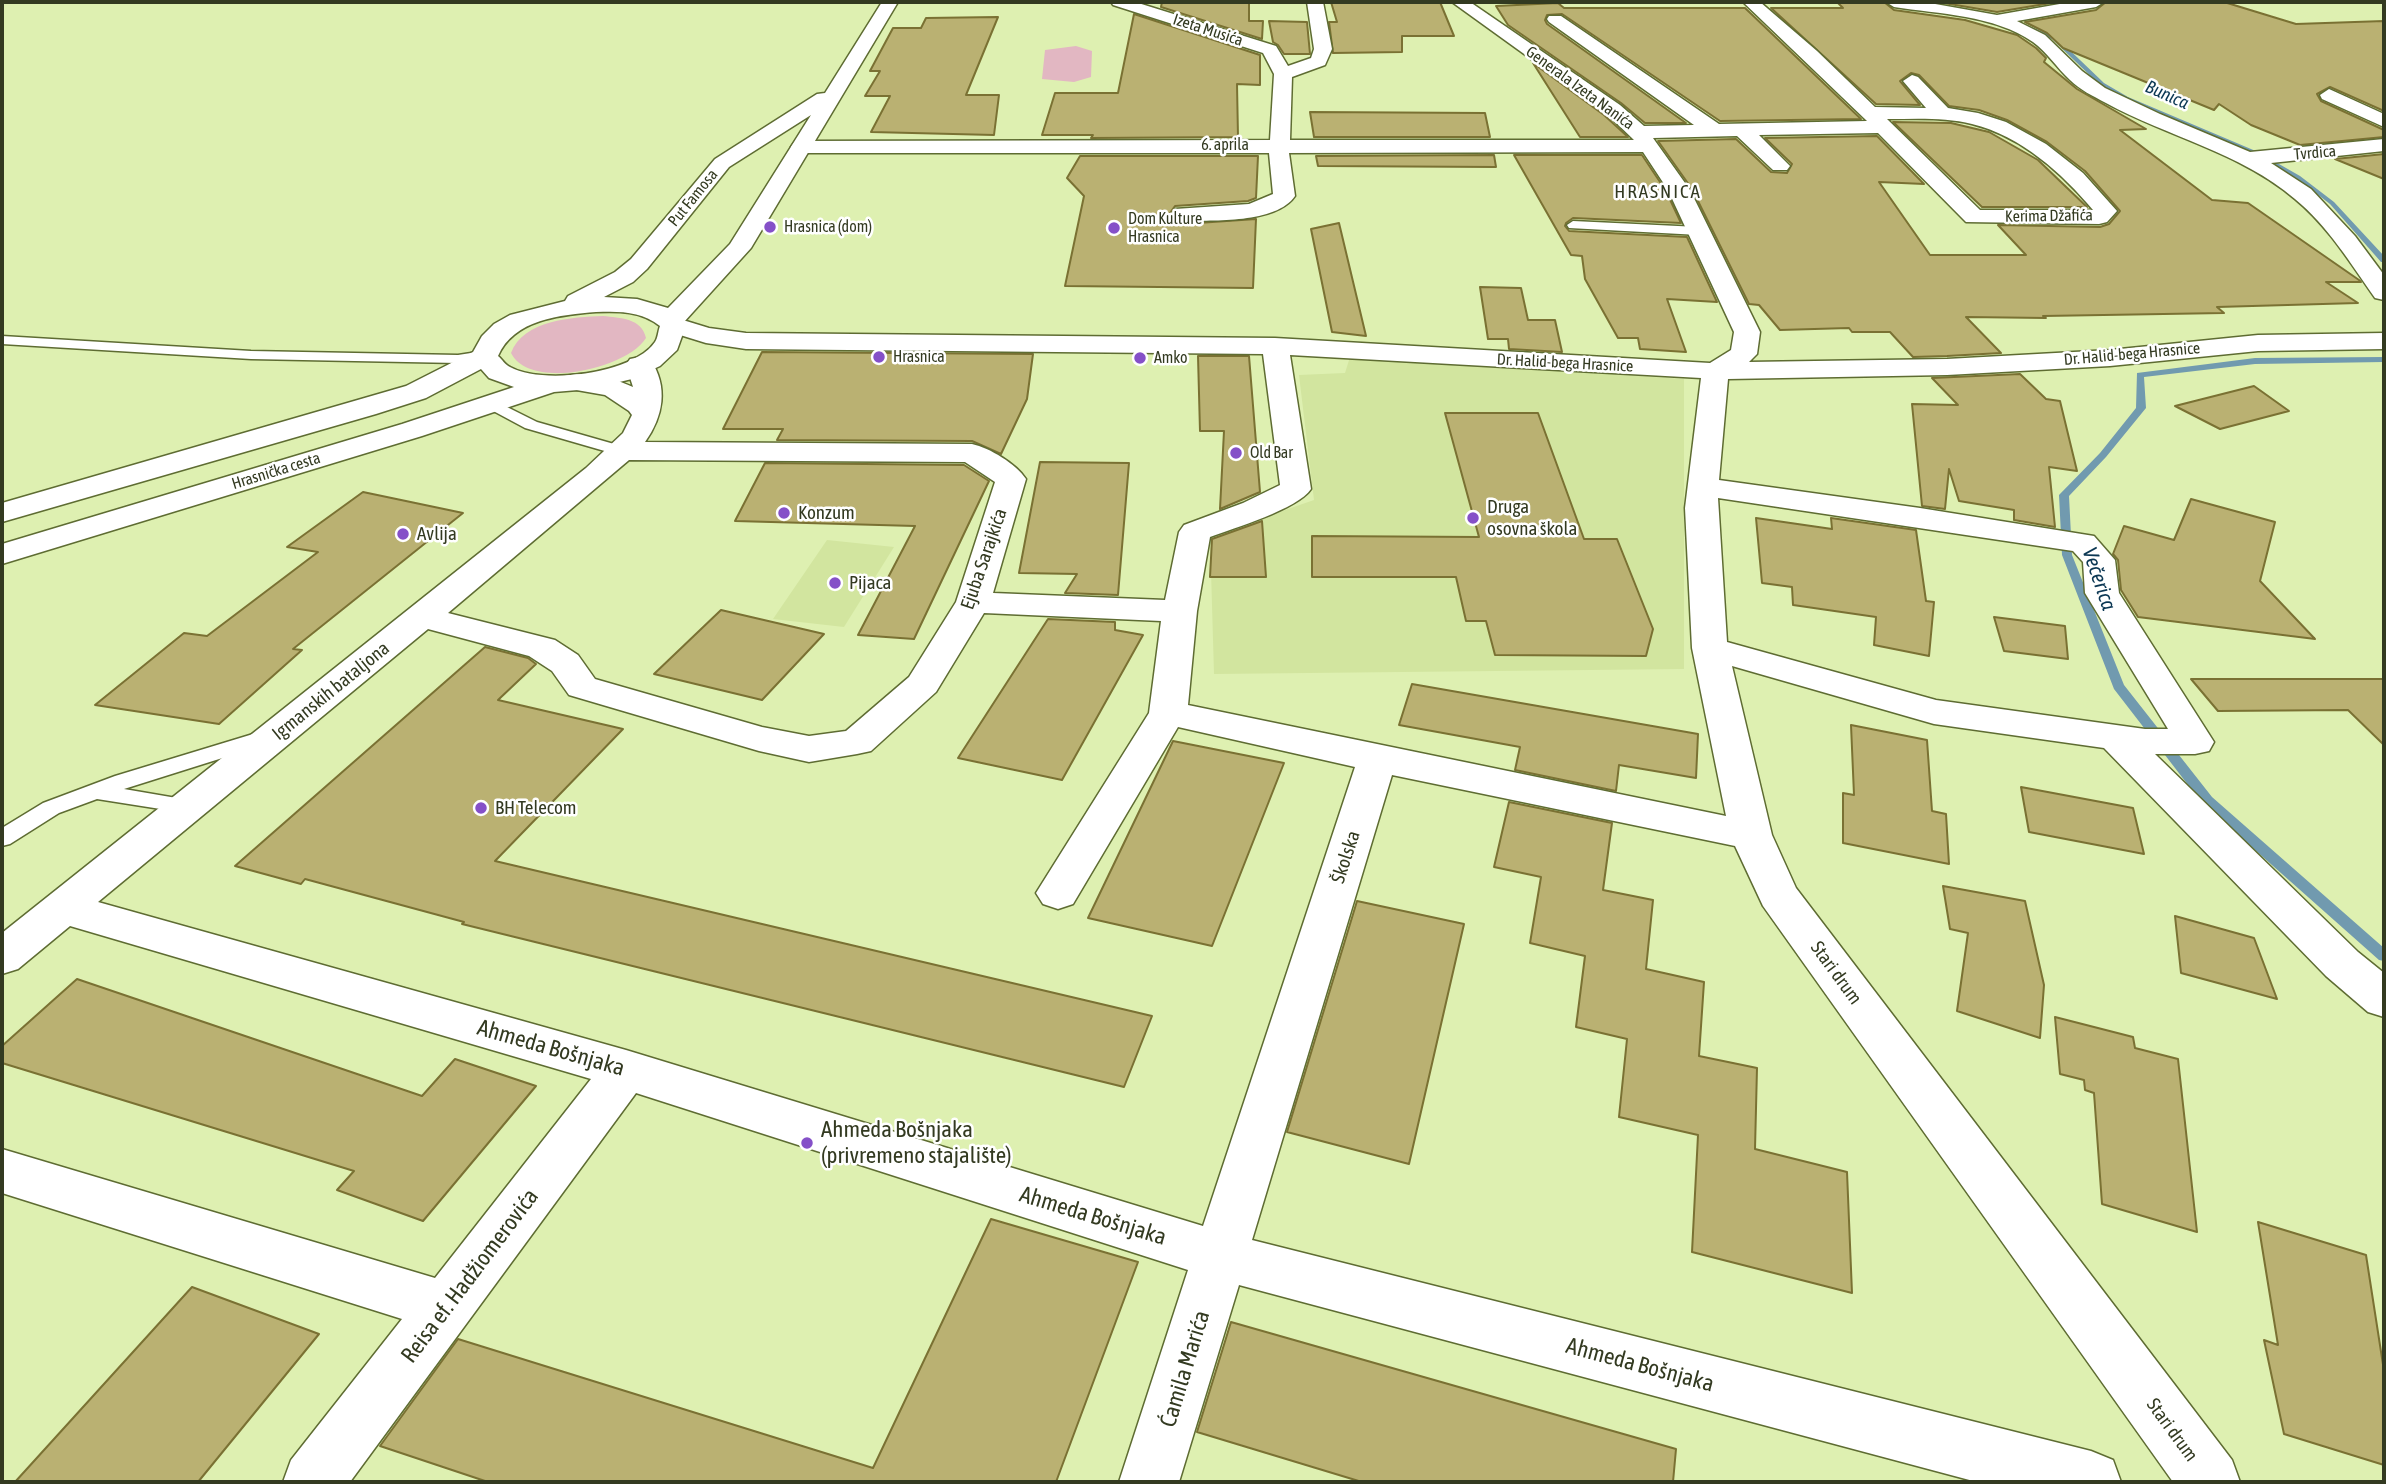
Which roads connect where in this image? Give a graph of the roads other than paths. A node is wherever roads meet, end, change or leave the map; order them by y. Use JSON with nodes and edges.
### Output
{"nodes":[{"id":1,"x":890,"y":2,"type":"edge"},
{"id":2,"x":1119,"y":2,"type":"edge"},
{"id":3,"x":1315,"y":2,"type":"edge"},
{"id":4,"x":1460,"y":2,"type":"edge"},
{"id":5,"x":1751,"y":2,"type":"edge"},
{"id":6,"x":1894,"y":2,"type":"edge"},
{"id":7,"x":2096,"y":2,"type":"edge"},
{"id":8,"x":1555,"y":19,"type":"dead end"},
{"id":9,"x":2003,"y":19,"type":"junction"},
{"id":10,"x":1283,"y":74,"type":"junction"},
{"id":11,"x":1912,"y":81,"type":"dead end"},
{"id":12,"x":838,"y":89,"type":"junction"},
{"id":13,"x":2329,"y":95,"type":"dead end"},
{"id":14,"x":1942,"y":114,"type":"junction"},
{"id":15,"x":1876,"y":120,"type":"junction"},
{"id":16,"x":2384,"y":121,"type":"edge"},
{"id":17,"x":1714,"y":130,"type":"junction"},
{"id":18,"x":1742,"y":130,"type":"junction"},
{"id":19,"x":1644,"y":139,"type":"junction"},
{"id":20,"x":2384,"y":145,"type":"edge"},
{"id":21,"x":1280,"y":146,"type":"junction"},
{"id":22,"x":801,"y":147,"type":"junction"},
{"id":23,"x":2258,"y":158,"type":"junction"},
{"id":24,"x":1780,"y":166,"type":"dead end"},
{"id":25,"x":1183,"y":214,"type":"dead end"},
{"id":26,"x":1974,"y":217,"type":"junction"},
{"id":27,"x":1573,"y":225,"type":"dead end"},
{"id":28,"x":1699,"y":232,"type":"junction"},
{"id":29,"x":1987,"y":237,"type":"dead end"},
{"id":30,"x":2384,"y":291,"type":"edge"},
{"id":31,"x":554,"y":310,"type":"junction"},
{"id":32,"x":671,"y":323,"type":"junction"},
{"id":33,"x":2,"y":340,"type":"edge"},
{"id":34,"x":746,"y":341,"type":"junction"},
{"id":35,"x":2384,"y":341,"type":"edge"},
{"id":36,"x":1275,"y":346,"type":"junction"},
{"id":37,"x":484,"y":356,"type":"junction"},
{"id":38,"x":646,"y":363,"type":"junction"},
{"id":39,"x":1715,"y":371,"type":"junction"},
{"id":40,"x":562,"y":383,"type":"junction"},
{"id":41,"x":489,"y":403,"type":"junction"},
{"id":42,"x":646,"y":414,"type":"junction"},
{"id":43,"x":622,"y":451,"type":"junction"},
{"id":44,"x":1704,"y":487,"type":"junction"},
{"id":45,"x":2,"y":513,"type":"edge"},
{"id":46,"x":2,"y":554,"type":"edge"},
{"id":47,"x":973,"y":602,"type":"junction"},
{"id":48,"x":1180,"y":611,"type":"junction"},
{"id":49,"x":423,"y":617,"type":"junction"},
{"id":50,"x":1710,"y":648,"type":"junction"},
{"id":51,"x":1168,"y":713,"type":"junction"},
{"id":52,"x":276,"y":734,"type":"junction"},
{"id":53,"x":2130,"y":739,"type":"junction"},
{"id":54,"x":1377,"y":759,"type":"junction"},
{"id":55,"x":95,"y":792,"type":"junction"},
{"id":56,"x":186,"y":806,"type":"junction"},
{"id":57,"x":1751,"y":835,"type":"junction"},
{"id":58,"x":2,"y":838,"type":"edge"},
{"id":59,"x":1058,"y":892,"type":"dead end"},
{"id":60,"x":62,"y":908,"type":"junction"},
{"id":61,"x":2,"y":957,"type":"edge"},
{"id":62,"x":2384,"y":999,"type":"edge"},
{"id":63,"x":626,"y":1070,"type":"junction"},
{"id":64,"x":2,"y":1171,"type":"edge"},
{"id":65,"x":1220,"y":1256,"type":"junction"},
{"id":66,"x":446,"y":1307,"type":"junction"},
{"id":67,"x":313,"y":1482,"type":"edge"},
{"id":68,"x":1149,"y":1482,"type":"edge"},
{"id":69,"x":2091,"y":1482,"type":"edge"},
{"id":70,"x":2210,"y":1482,"type":"edge"}],
"edges":[{"from":1,"to":12,"type":"street","name":"Put Famosa"},
{"from":2,"to":10,"type":"street","name":"Izeta Musića"},
{"from":3,"to":10,"type":"street"},
{"from":4,"to":19,"type":"street","name":"Generala Izeta Nanića"},
{"from":5,"to":15,"type":"street","name":"Kerima Džafića"},
{"from":6,"to":9,"type":"street"},
{"from":7,"to":9,"type":"street"},
{"from":8,"to":17,"type":"street"},
{"from":9,"to":23,"type":"street"},
{"from":10,"to":21,"type":"street"},
{"from":11,"to":14,"type":"street"},
{"from":12,"to":22,"type":"street","name":"Put Famosa"},
{"from":12,"to":31,"type":"street","name":"Put Famosa"},
{"from":13,"to":16,"type":"street"},
{"from":14,"to":15,"type":"street","name":"Kerima Džafića"},
{"from":14,"to":26,"type":"street","name":"Kerima Džafića"},
{"from":15,"to":18,"type":"street","name":"Kerima Džafića"},
{"from":15,"to":26,"type":"street","name":"Kerima Džafića"},
{"from":17,"to":18,"type":"street","name":"Kerima Džafića"},
{"from":17,"to":19,"type":"street","name":"Kerima Džafića"},
{"from":18,"to":24,"type":"street"},
{"from":19,"to":21,"type":"street","name":"6. aprila"},
{"from":19,"to":28,"type":"street","name":"Generala Izeta Nanića"},
{"from":20,"to":23,"type":"street","name":"Tvrdica"},
{"from":21,"to":22,"type":"street","name":"6. aprila"},
{"from":21,"to":25,"type":"street"},
{"from":22,"to":32,"type":"street","name":"Put Famosa"},
{"from":23,"to":30,"type":"street"},
{"from":26,"to":29,"type":"street","name":"Kerima Džafića"},
{"from":27,"to":28,"type":"lane"},
{"from":28,"to":39,"type":"street","name":"Generala Izeta Nanića"},
{"from":31,"to":32,"type":"street"},
{"from":31,"to":37,"type":"street"},
{"from":32,"to":34,"type":"street"},
{"from":32,"to":38,"type":"street","name":"Put Famosa"},
{"from":33,"to":37,"type":"lane"},
{"from":34,"to":36,"type":"street","name":"Dr. Halid-bega Hrasnice"},
{"from":34,"to":38,"type":"street"},
{"from":35,"to":39,"type":"street","name":"Dr. Halid-bega Hrasnice"},
{"from":36,"to":39,"type":"street","name":"Dr. Halid-bega Hrasnice"},
{"from":36,"to":48,"type":"street"},
{"from":37,"to":40,"type":"street"},
{"from":37,"to":45,"type":"street","name":"Hrasnička cesta"},
{"from":38,"to":40,"type":"street"},
{"from":38,"to":42,"type":"street"},
{"from":39,"to":44,"type":"street","name":"Stari drum"},
{"from":40,"to":41,"type":"street","name":"Hrasnička cesta"},
{"from":40,"to":42,"type":"street"},
{"from":41,"to":43,"type":"lane"},
{"from":41,"to":46,"type":"street","name":"Hrasnička cesta"},
{"from":42,"to":43,"type":"street","name":"Igmanskih bataljona"},
{"from":43,"to":47,"type":"street","name":"Ejuba Sarajkića"},
{"from":43,"to":49,"type":"street","name":"Igmanskih bataljona"},
{"from":44,"to":50,"type":"street","name":"Stari drum"},
{"from":44,"to":53,"type":"street"},
{"from":47,"to":48,"type":"street"},
{"from":47,"to":49,"type":"street","name":"Ejuba Sarajkića"},
{"from":48,"to":51,"type":"street"},
{"from":49,"to":52,"type":"street","name":"Igmanskih bataljona"},
{"from":50,"to":53,"type":"street"},
{"from":50,"to":57,"type":"street","name":"Stari drum"},
{"from":51,"to":54,"type":"street"},
{"from":51,"to":59,"type":"street"},
{"from":52,"to":55,"type":"lane"},
{"from":52,"to":56,"type":"street","name":"Igmanskih bataljona"},
{"from":53,"to":62,"type":"street"},
{"from":54,"to":57,"type":"street"},
{"from":54,"to":65,"type":"street","name":"Školska"},
{"from":55,"to":56,"type":"lane"},
{"from":55,"to":58,"type":"lane"},
{"from":56,"to":60,"type":"street","name":"Igmanskih bataljona"},
{"from":57,"to":70,"type":"street","name":"Stari drum"},
{"from":60,"to":61,"type":"street","name":"Igmanskih bataljona"},
{"from":60,"to":63,"type":"street","name":"Ahmeda Bošnjaka"},
{"from":63,"to":65,"type":"street","name":"Ahmeda Bošnjaka"},
{"from":63,"to":66,"type":"street","name":"Reisa ef. Hadžiomerovića"},
{"from":64,"to":66,"type":"street"},
{"from":65,"to":68,"type":"street","name":"Ćamila Marića"},
{"from":65,"to":69,"type":"street","name":"Ahmeda Bošnjaka"},
{"from":66,"to":67,"type":"street","name":"Reisa ef. Hadžiomerovića"}]}
